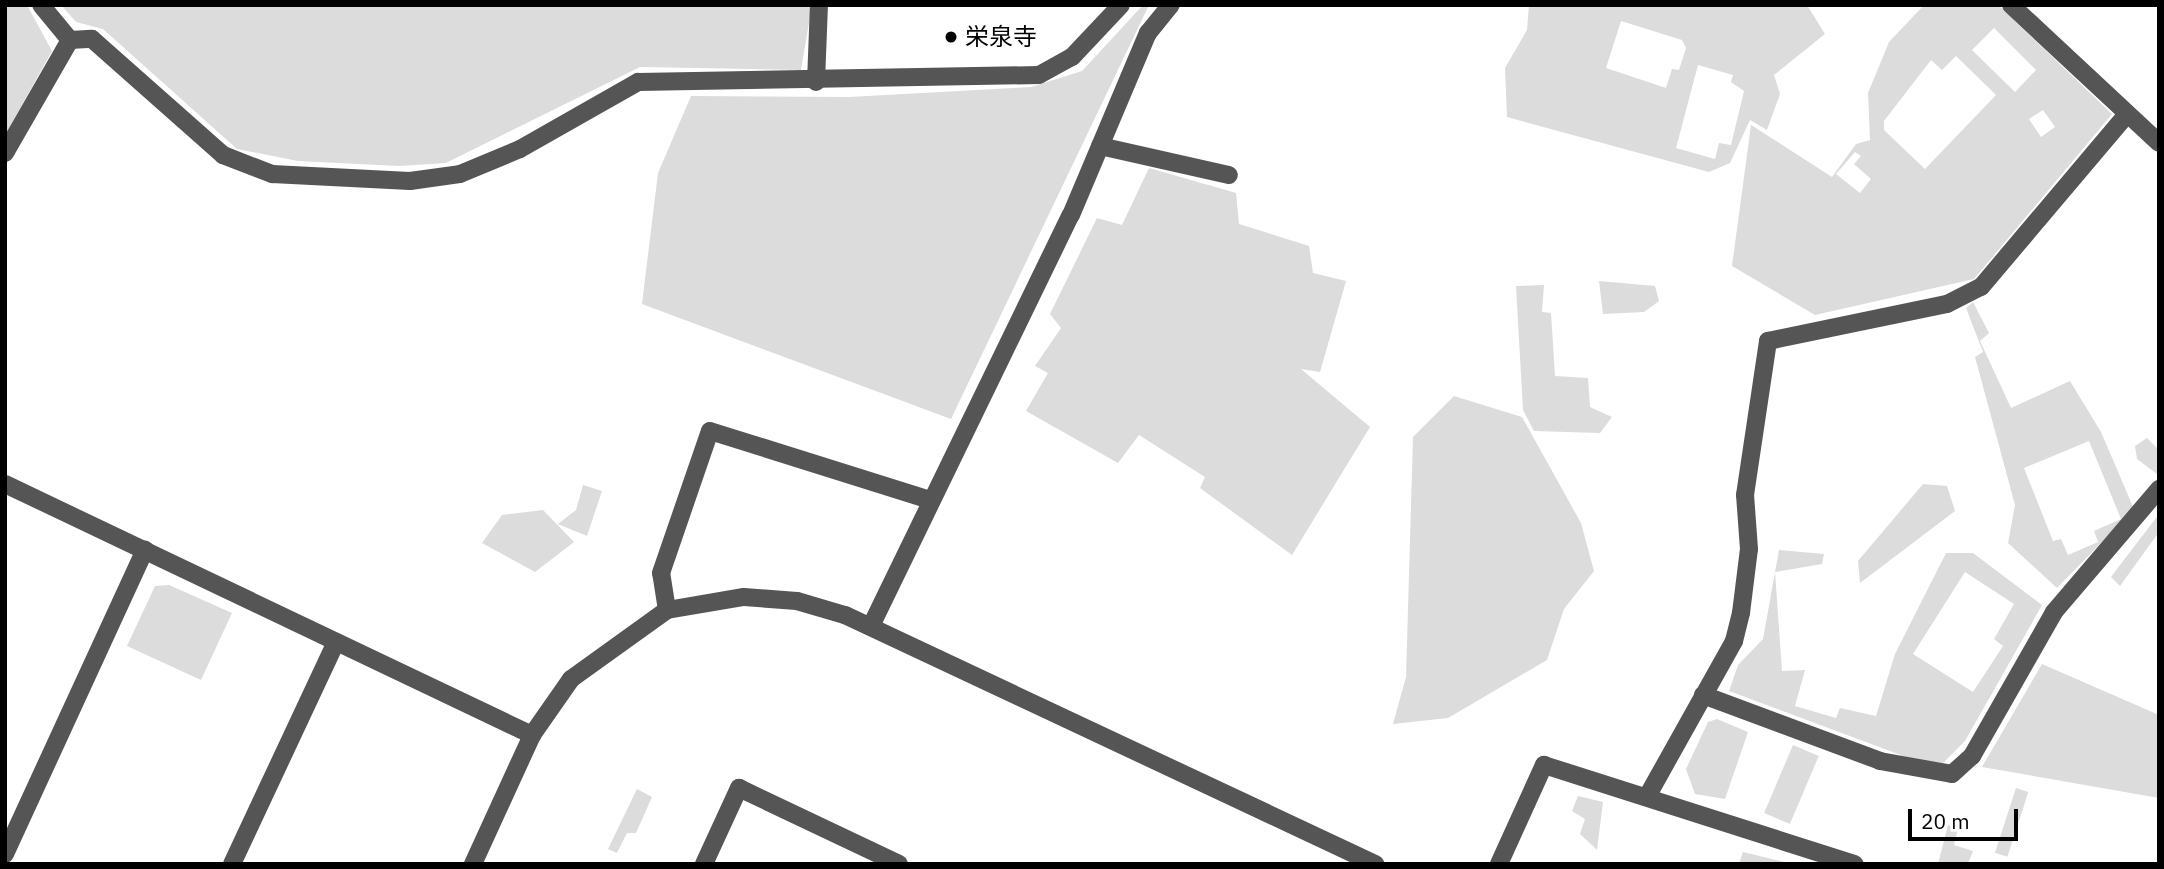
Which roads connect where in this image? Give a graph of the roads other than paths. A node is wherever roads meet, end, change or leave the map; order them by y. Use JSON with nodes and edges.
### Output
{"nodes":[{"id":1,"x":41,"y":5,"type":"edge"},
{"id":2,"x":819,"y":5,"type":"edge"},
{"id":3,"x":1121,"y":5,"type":"edge"},
{"id":4,"x":1171,"y":5,"type":"edge"},
{"id":5,"x":2011,"y":5,"type":"edge"},
{"id":6,"x":70,"y":40,"type":"junction"},
{"id":7,"x":816,"y":82,"type":"junction"},
{"id":8,"x":2127,"y":114,"type":"junction"},
{"id":9,"x":2159,"y":143,"type":"edge"},
{"id":10,"x":1100,"y":146,"type":"junction"},
{"id":11,"x":5,"y":153,"type":"edge"},
{"id":12,"x":1229,"y":175,"type":"dead end"},
{"id":13,"x":5,"y":484,"type":"edge"},
{"id":14,"x":2159,"y":489,"type":"edge"},
{"id":15,"x":930,"y":500,"type":"junction"},
{"id":16,"x":145,"y":550,"type":"junction"},
{"id":17,"x":667,"y":610,"type":"junction"},
{"id":18,"x":871,"y":626,"type":"junction"},
{"id":19,"x":336,"y":642,"type":"junction"},
{"id":20,"x":1703,"y":695,"type":"junction"},
{"id":21,"x":532,"y":735,"type":"junction"},
{"id":22,"x":1648,"y":795,"type":"junction"},
{"id":23,"x":5,"y":854,"type":"edge"},
{"id":24,"x":232,"y":864,"type":"edge"},
{"id":25,"x":472,"y":864,"type":"edge"},
{"id":26,"x":704,"y":864,"type":"edge"},
{"id":27,"x":899,"y":864,"type":"edge"},
{"id":28,"x":1375,"y":864,"type":"edge"},
{"id":29,"x":1499,"y":864,"type":"edge"},
{"id":30,"x":1854,"y":864,"type":"edge"}],
"edges":[{"from":1,"to":6,"type":"street"},
{"from":2,"to":7,"type":"street"},
{"from":3,"to":7,"type":"street"},
{"from":4,"to":10,"type":"street"},
{"from":5,"to":8,"type":"street"},
{"from":6,"to":7,"type":"street"},
{"from":6,"to":11,"type":"street"},
{"from":8,"to":9,"type":"street"},
{"from":8,"to":20,"type":"street"},
{"from":10,"to":12,"type":"street"},
{"from":10,"to":15,"type":"street"},
{"from":13,"to":16,"type":"street"},
{"from":14,"to":20,"type":"street"},
{"from":15,"to":17,"type":"street"},
{"from":15,"to":18,"type":"street"},
{"from":16,"to":19,"type":"street"},
{"from":16,"to":23,"type":"street"},
{"from":17,"to":18,"type":"street"},
{"from":17,"to":21,"type":"street"},
{"from":18,"to":28,"type":"street"},
{"from":19,"to":21,"type":"street"},
{"from":19,"to":24,"type":"street"},
{"from":20,"to":22,"type":"street"},
{"from":21,"to":25,"type":"street"},
{"from":22,"to":29,"type":"street"},
{"from":22,"to":30,"type":"street"},
{"from":26,"to":27,"type":"street"}]}
